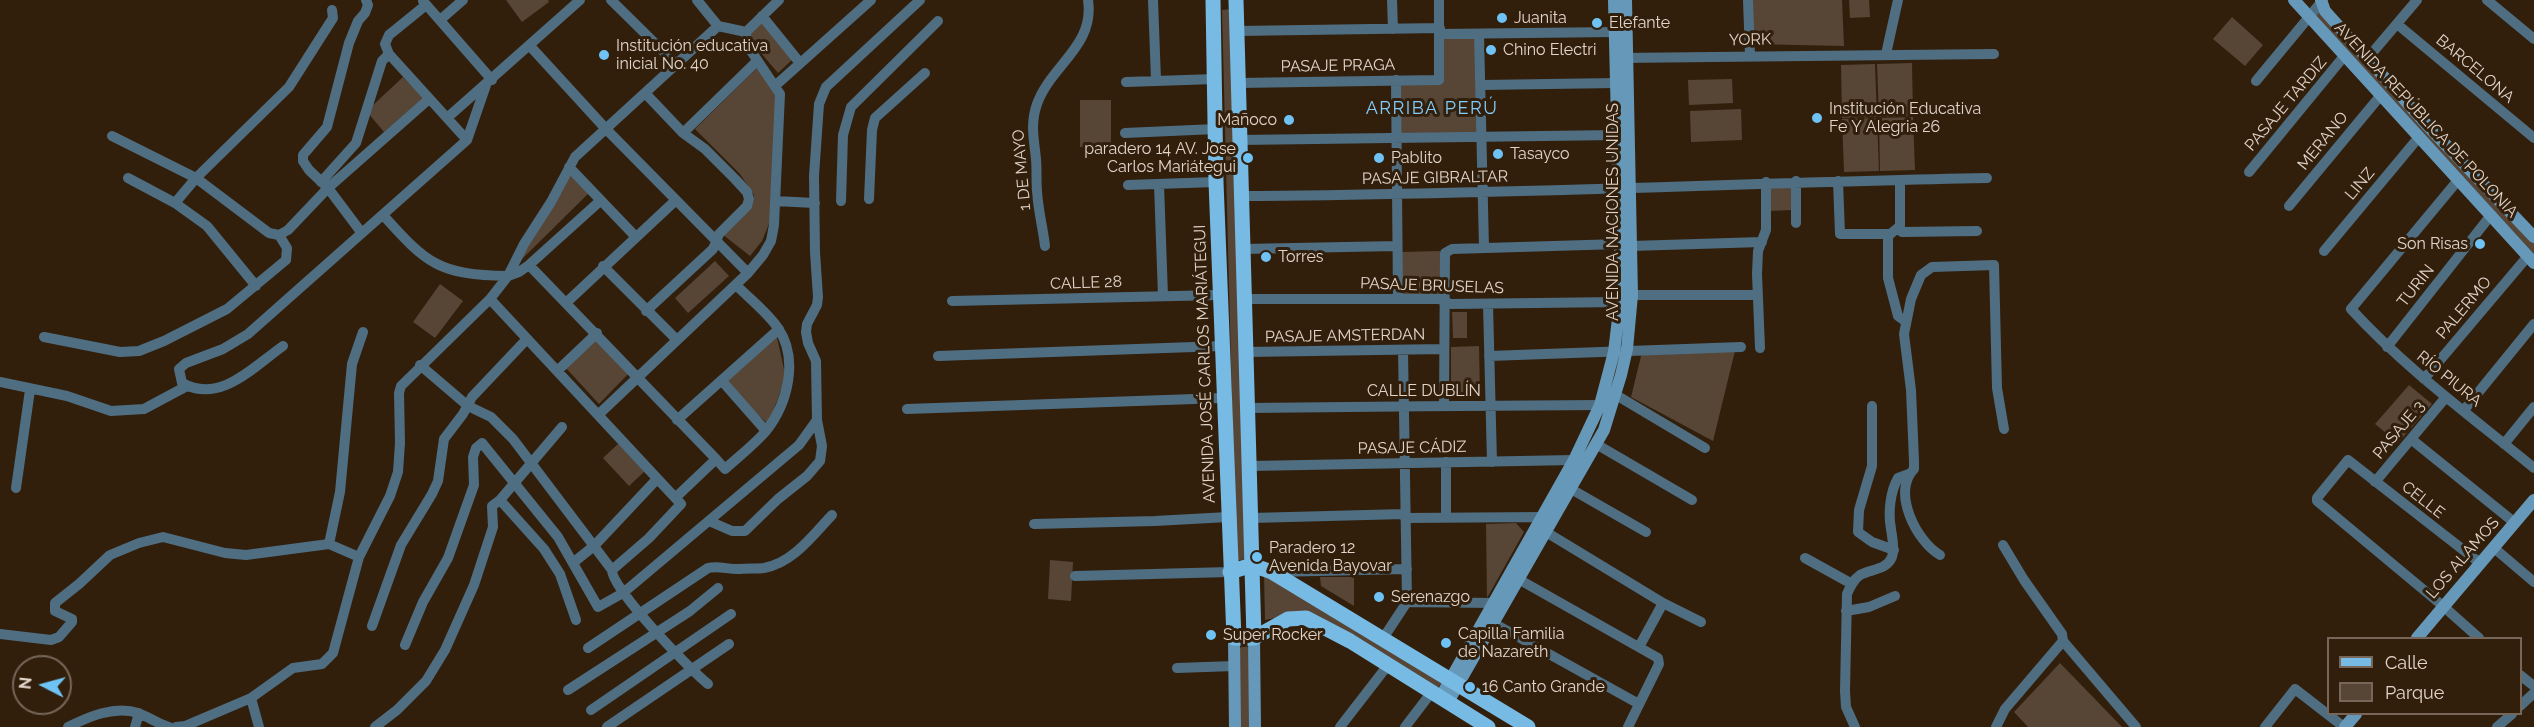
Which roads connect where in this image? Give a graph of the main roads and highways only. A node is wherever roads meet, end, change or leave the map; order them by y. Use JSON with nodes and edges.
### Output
{"nodes":[{"id":1,"x":1213,"y":1,"type":"edge"},
{"id":2,"x":1236,"y":1,"type":"edge"},
{"id":3,"x":1252,"y":565,"type":"junction"},
{"id":4,"x":1230,"y":572,"type":"junction"},
{"id":5,"x":1254,"y":638,"type":"junction"},
{"id":6,"x":1480,"y":725,"type":"edge"},
{"id":7,"x":1528,"y":727,"type":"edge"}],
"edges":[{"from":1,"to":2,"type":"main road"},
{"from":1,"to":4,"type":"main road","name":"AVENIDA JOSÉ CARLOS MARIÁTEGUI"},
{"from":2,"to":3,"type":"main road"},
{"from":3,"to":4,"type":"main road"},
{"from":3,"to":5,"type":"main road"},
{"from":3,"to":7,"type":"main road"},
{"from":4,"to":5,"type":"main road","name":"AVENIDA JOSÉ CARLOS MARIÁTEGUI"},
{"from":5,"to":6,"type":"main road"}]}
